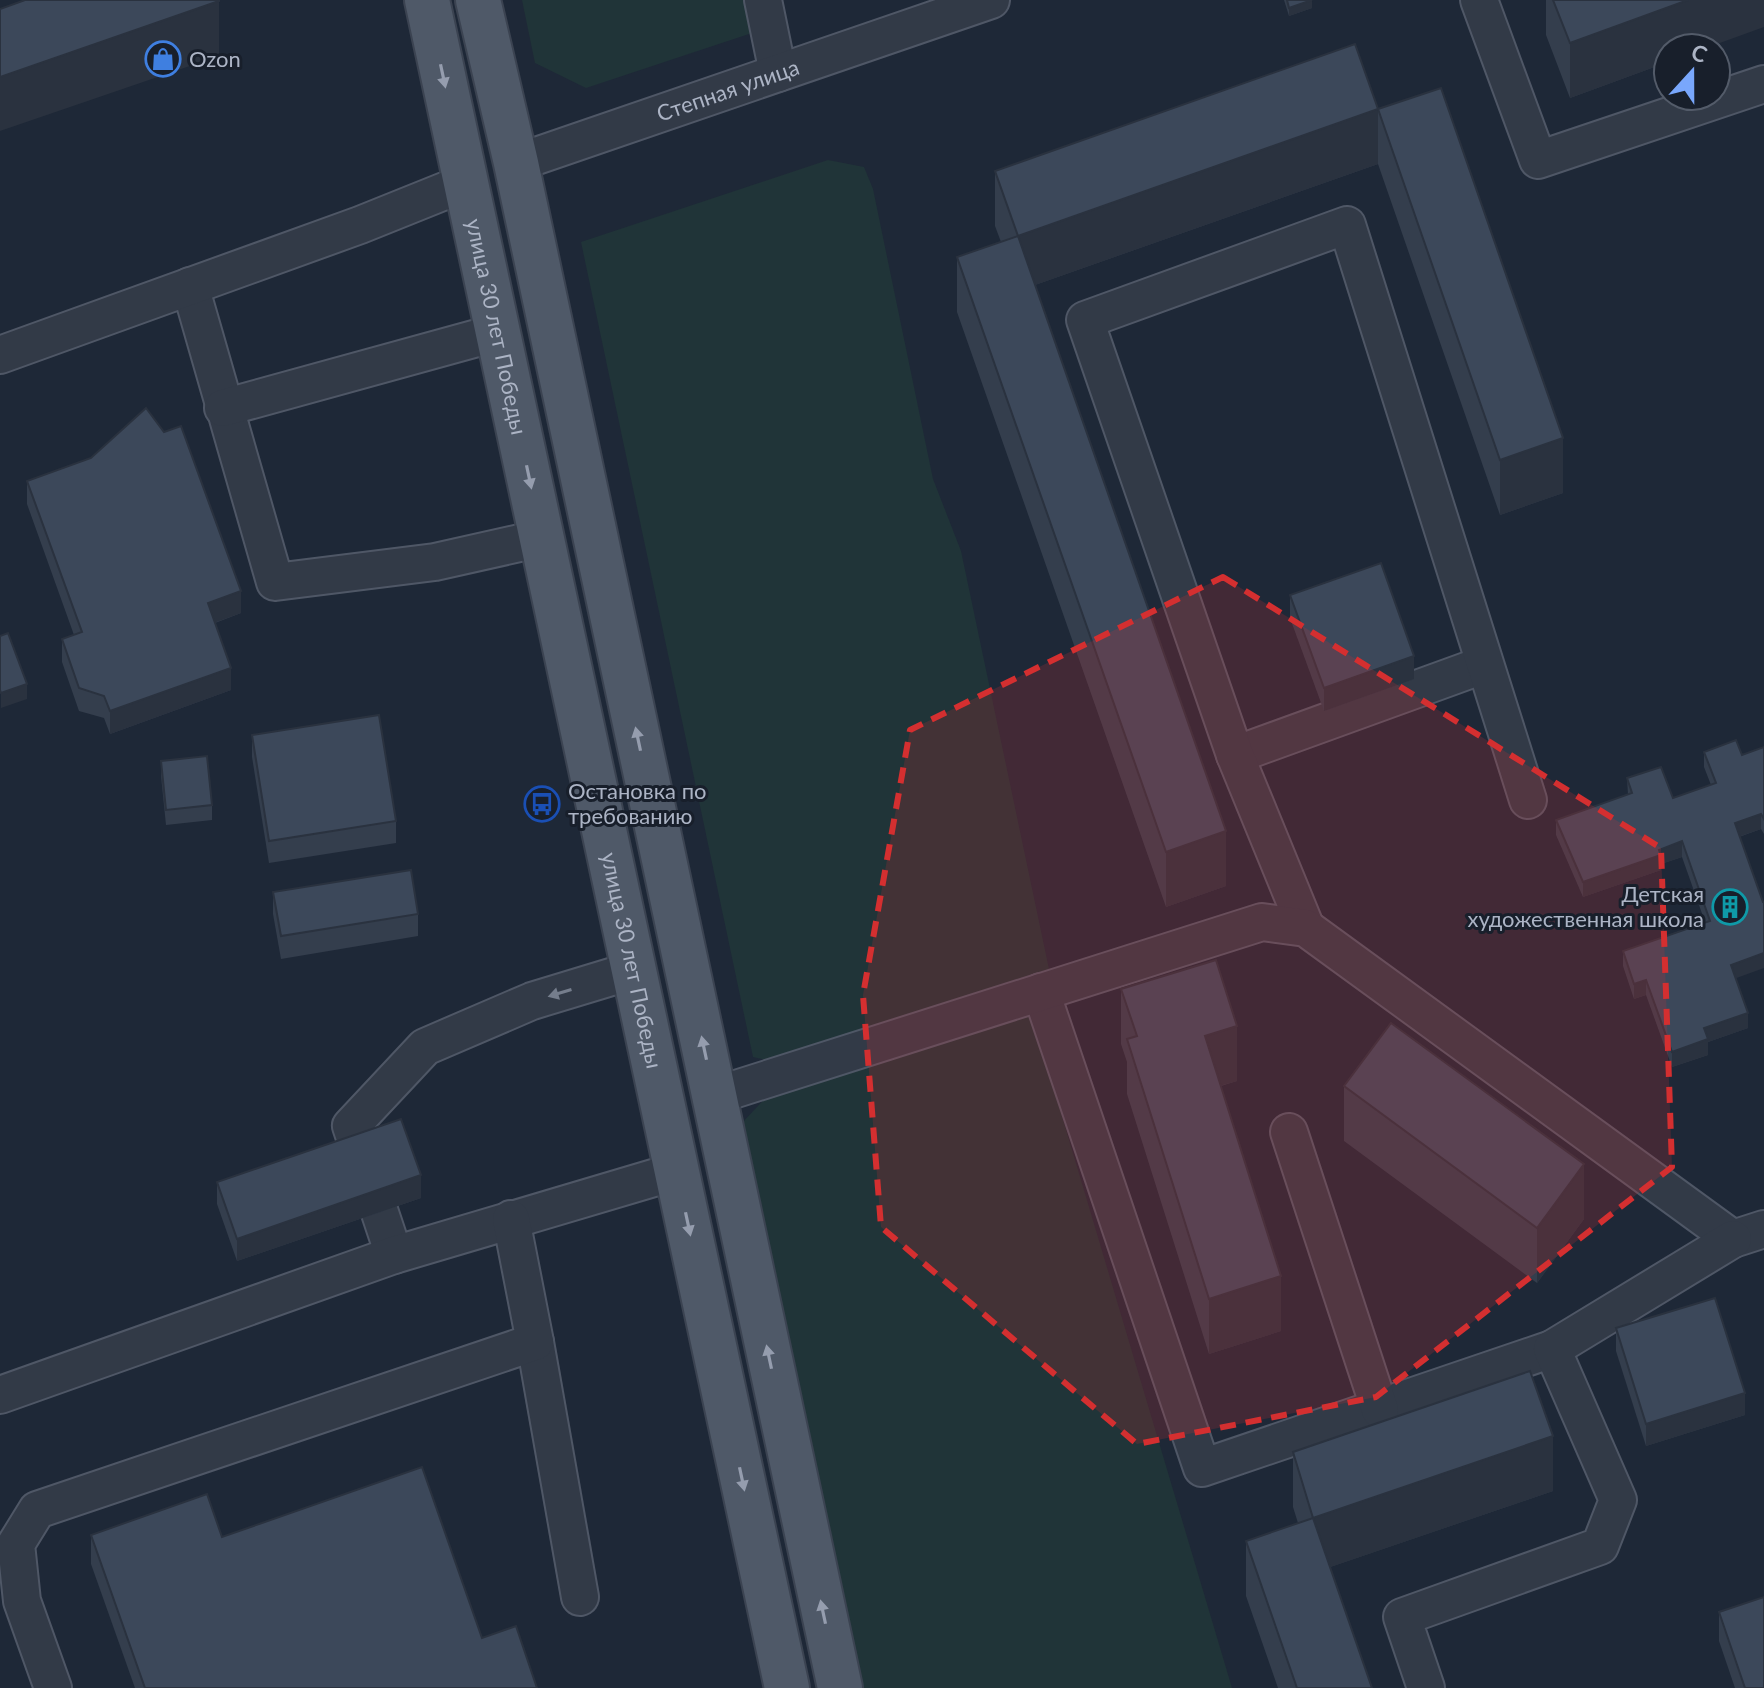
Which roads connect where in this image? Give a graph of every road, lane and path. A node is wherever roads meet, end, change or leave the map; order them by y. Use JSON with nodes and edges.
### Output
{"nodes":[{"id":1,"x":427,"y":0,"type":"edge"},
{"id":2,"x":478,"y":0,"type":"edge"},
{"id":3,"x":763,"y":0,"type":"edge"},
{"id":4,"x":991,"y":0,"type":"edge"},
{"id":5,"x":1479,"y":0,"type":"edge"},
{"id":6,"x":778,"y":73,"type":"junction"},
{"id":7,"x":1764,"y":84,"type":"edge"},
{"id":8,"x":516,"y":163,"type":"junction"},
{"id":9,"x":467,"y":182,"type":"junction"},
{"id":10,"x":190,"y":286,"type":"junction"},
{"id":11,"x":499,"y":332,"type":"junction"},
{"id":12,"x":0,"y":355,"type":"edge"},
{"id":13,"x":223,"y":408,"type":"junction"},
{"id":14,"x":542,"y":538,"type":"junction"},
{"id":15,"x":1483,"y":665,"type":"junction"},
{"id":16,"x":1235,"y":755,"type":"junction"},
{"id":17,"x":1528,"y":800,"type":"dead end"},
{"id":18,"x":1306,"y":928,"type":"junction"},
{"id":19,"x":634,"y":970,"type":"junction"},
{"id":20,"x":1041,"y":992,"type":"junction"},
{"id":21,"x":714,"y":1096,"type":"junction"},
{"id":22,"x":1289,"y":1132,"type":"dead end"},
{"id":23,"x":677,"y":1171,"type":"junction"},
{"id":24,"x":511,"y":1219,"type":"junction"},
{"id":25,"x":1749,"y":1234,"type":"edge"},
{"id":26,"x":394,"y":1255,"type":"junction"},
{"id":27,"x":535,"y":1342,"type":"junction"},
{"id":28,"x":1552,"y":1349,"type":"junction"},
{"id":29,"x":0,"y":1395,"type":"edge"},
{"id":30,"x":1380,"y":1410,"type":"junction"},
{"id":31,"x":580,"y":1597,"type":"dead end"},
{"id":32,"x":53,"y":1688,"type":"edge"},
{"id":33,"x":787,"y":1688,"type":"edge"},
{"id":34,"x":840,"y":1688,"type":"edge"},
{"id":35,"x":1426,"y":1688,"type":"edge"}],
"edges":[{"from":1,"to":9,"type":"main road","name":"улица 30 лет Победы","one_way":true},
{"from":2,"to":8,"type":"main road"},
{"from":3,"to":6,"type":"street"},
{"from":4,"to":6,"type":"street","name":"Степная улица"},
{"from":5,"to":7,"type":"street"},
{"from":6,"to":8,"type":"street","name":"Степная улица"},
{"from":8,"to":9,"type":"main road","name":"Степная улица"},
{"from":21,"to":8,"type":"main road","one_way":true},
{"from":9,"to":10,"type":"street"},
{"from":9,"to":11,"type":"main road","name":"улица 30 лет Победы"},
{"from":10,"to":12,"type":"street"},
{"from":10,"to":13,"type":"street"},
{"from":11,"to":13,"type":"street"},
{"from":11,"to":14,"type":"main road","name":"улица 30 лет Победы","one_way":true},
{"from":13,"to":14,"type":"street"},
{"from":14,"to":19,"type":"main road","name":"улица 30 лет Победы"},
{"from":15,"to":16,"type":"street"},
{"from":15,"to":16,"type":"street"},
{"from":15,"to":17,"type":"street"},
{"from":16,"to":18,"type":"street"},
{"from":18,"to":20,"type":"street"},
{"from":18,"to":25,"type":"street"},
{"from":19,"to":23,"type":"main road","name":"улица 30 лет Победы"},
{"from":19,"to":26,"type":"street","one_way":true},
{"from":20,"to":21,"type":"street"},
{"from":20,"to":30,"type":"street"},
{"from":34,"to":21,"type":"main road","one_way":true},
{"from":22,"to":30,"type":"street"},
{"from":23,"to":24,"type":"street"},
{"from":23,"to":33,"type":"main road","name":"улица 30 лет Победы","one_way":true},
{"from":24,"to":26,"type":"street"},
{"from":24,"to":27,"type":"street"},
{"from":25,"to":28,"type":"street"},
{"from":26,"to":29,"type":"street"},
{"from":27,"to":31,"type":"street"},
{"from":27,"to":32,"type":"street"},
{"from":28,"to":30,"type":"street"},
{"from":28,"to":35,"type":"street"}]}
